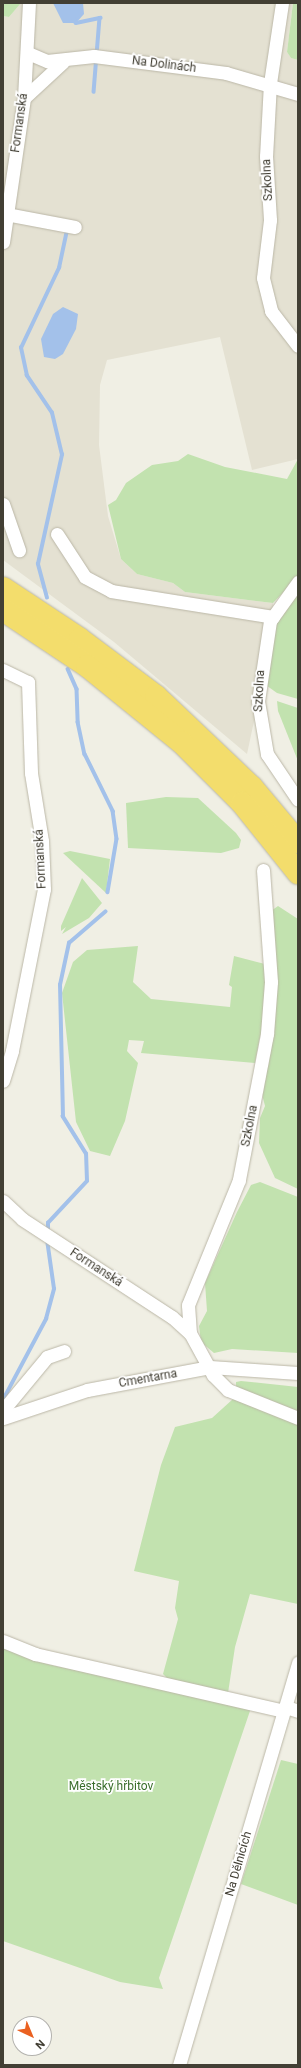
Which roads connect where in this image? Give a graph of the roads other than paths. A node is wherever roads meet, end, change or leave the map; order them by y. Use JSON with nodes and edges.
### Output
{"nodes":[{"id":1,"x":29,"y":3,"type":"edge"},
{"id":2,"x":282,"y":3,"type":"edge"},
{"id":3,"x":28,"y":54,"type":"junction"},
{"id":4,"x":63,"y":62,"type":"junction"},
{"id":5,"x":270,"y":83,"type":"junction"},
{"id":6,"x":298,"y":94,"type":"edge"},
{"id":7,"x":24,"y":98,"type":"junction"},
{"id":8,"x":6,"y":214,"type":"junction"},
{"id":9,"x":76,"y":227,"type":"dead end"},
{"id":10,"x":3,"y":242,"type":"edge"},
{"id":11,"x":298,"y":346,"type":"edge"},
{"id":12,"x":3,"y":504,"type":"edge"},
{"id":13,"x":57,"y":534,"type":"dead end"},
{"id":14,"x":19,"y":550,"type":"dead end"},
{"id":15,"x":298,"y":582,"type":"edge"},
{"id":16,"x":3,"y":588,"type":"edge"},
{"id":17,"x":3,"y":610,"type":"edge"},
{"id":18,"x":273,"y":617,"type":"junction"},
{"id":19,"x":3,"y":670,"type":"edge"},
{"id":20,"x":298,"y":800,"type":"edge"},
{"id":21,"x":298,"y":842,"type":"edge"},
{"id":22,"x":263,"y":870,"type":"dead end"},
{"id":23,"x":298,"y":873,"type":"edge"},
{"id":24,"x":3,"y":1081,"type":"edge"},
{"id":25,"x":3,"y":1201,"type":"edge"},
{"id":26,"x":188,"y":1305,"type":"junction"},
{"id":27,"x":172,"y":1317,"type":"junction"},
{"id":28,"x":190,"y":1333,"type":"junction"},
{"id":29,"x":64,"y":1351,"type":"dead end"},
{"id":30,"x":210,"y":1367,"type":"junction"},
{"id":31,"x":298,"y":1373,"type":"edge"},
{"id":32,"x":3,"y":1410,"type":"edge"},
{"id":33,"x":3,"y":1418,"type":"edge"},
{"id":34,"x":298,"y":1418,"type":"edge"},
{"id":35,"x":3,"y":1641,"type":"edge"},
{"id":36,"x":298,"y":1662,"type":"edge"},
{"id":37,"x":289,"y":1710,"type":"edge"},
{"id":38,"x":179,"y":2065,"type":"edge"}],
"edges":[{"from":1,"to":3,"type":"street","name":"Formanská"},
{"from":2,"to":5,"type":"street","name":"Szkolna"},
{"from":3,"to":4,"type":"street","name":"Na Dolinách"},
{"from":3,"to":7,"type":"street","name":"Formanská"},
{"from":4,"to":5,"type":"street","name":"Na Dolinách"},
{"from":4,"to":7,"type":"street"},
{"from":5,"to":6,"type":"street","name":"Na Dolinách"},
{"from":5,"to":11,"type":"street","name":"Szkolna"},
{"from":7,"to":8,"type":"street","name":"Formanská"},
{"from":8,"to":9,"type":"street"},
{"from":8,"to":10,"type":"street","name":"Formanská"},
{"from":12,"to":14,"type":"street"},
{"from":13,"to":18,"type":"street"},
{"from":15,"to":18,"type":"street","name":"Szkolna"},
{"from":16,"to":21,"type":"highway"},
{"from":17,"to":23,"type":"highway"},
{"from":18,"to":20,"type":"street","name":"Szkolna"},
{"from":19,"to":24,"type":"street","name":"Formanská"},
{"from":22,"to":26,"type":"street","name":"Szkolna"},
{"from":25,"to":27,"type":"street","name":"Formanská"},
{"from":26,"to":27,"type":"street"},
{"from":26,"to":28,"type":"street","name":"Szkolna"},
{"from":27,"to":28,"type":"street","name":"Formanská"},
{"from":28,"to":30,"type":"street","name":"Szkolna"},
{"from":29,"to":32,"type":"street"},
{"from":30,"to":31,"type":"street","name":"Cmentarna"},
{"from":30,"to":33,"type":"street","name":"Cmentarna"},
{"from":30,"to":34,"type":"street"},
{"from":35,"to":37,"type":"street"},
{"from":36,"to":37,"type":"street","name":"Na Dělnicích"},
{"from":37,"to":38,"type":"street","name":"Na Dělnicích"}]}
